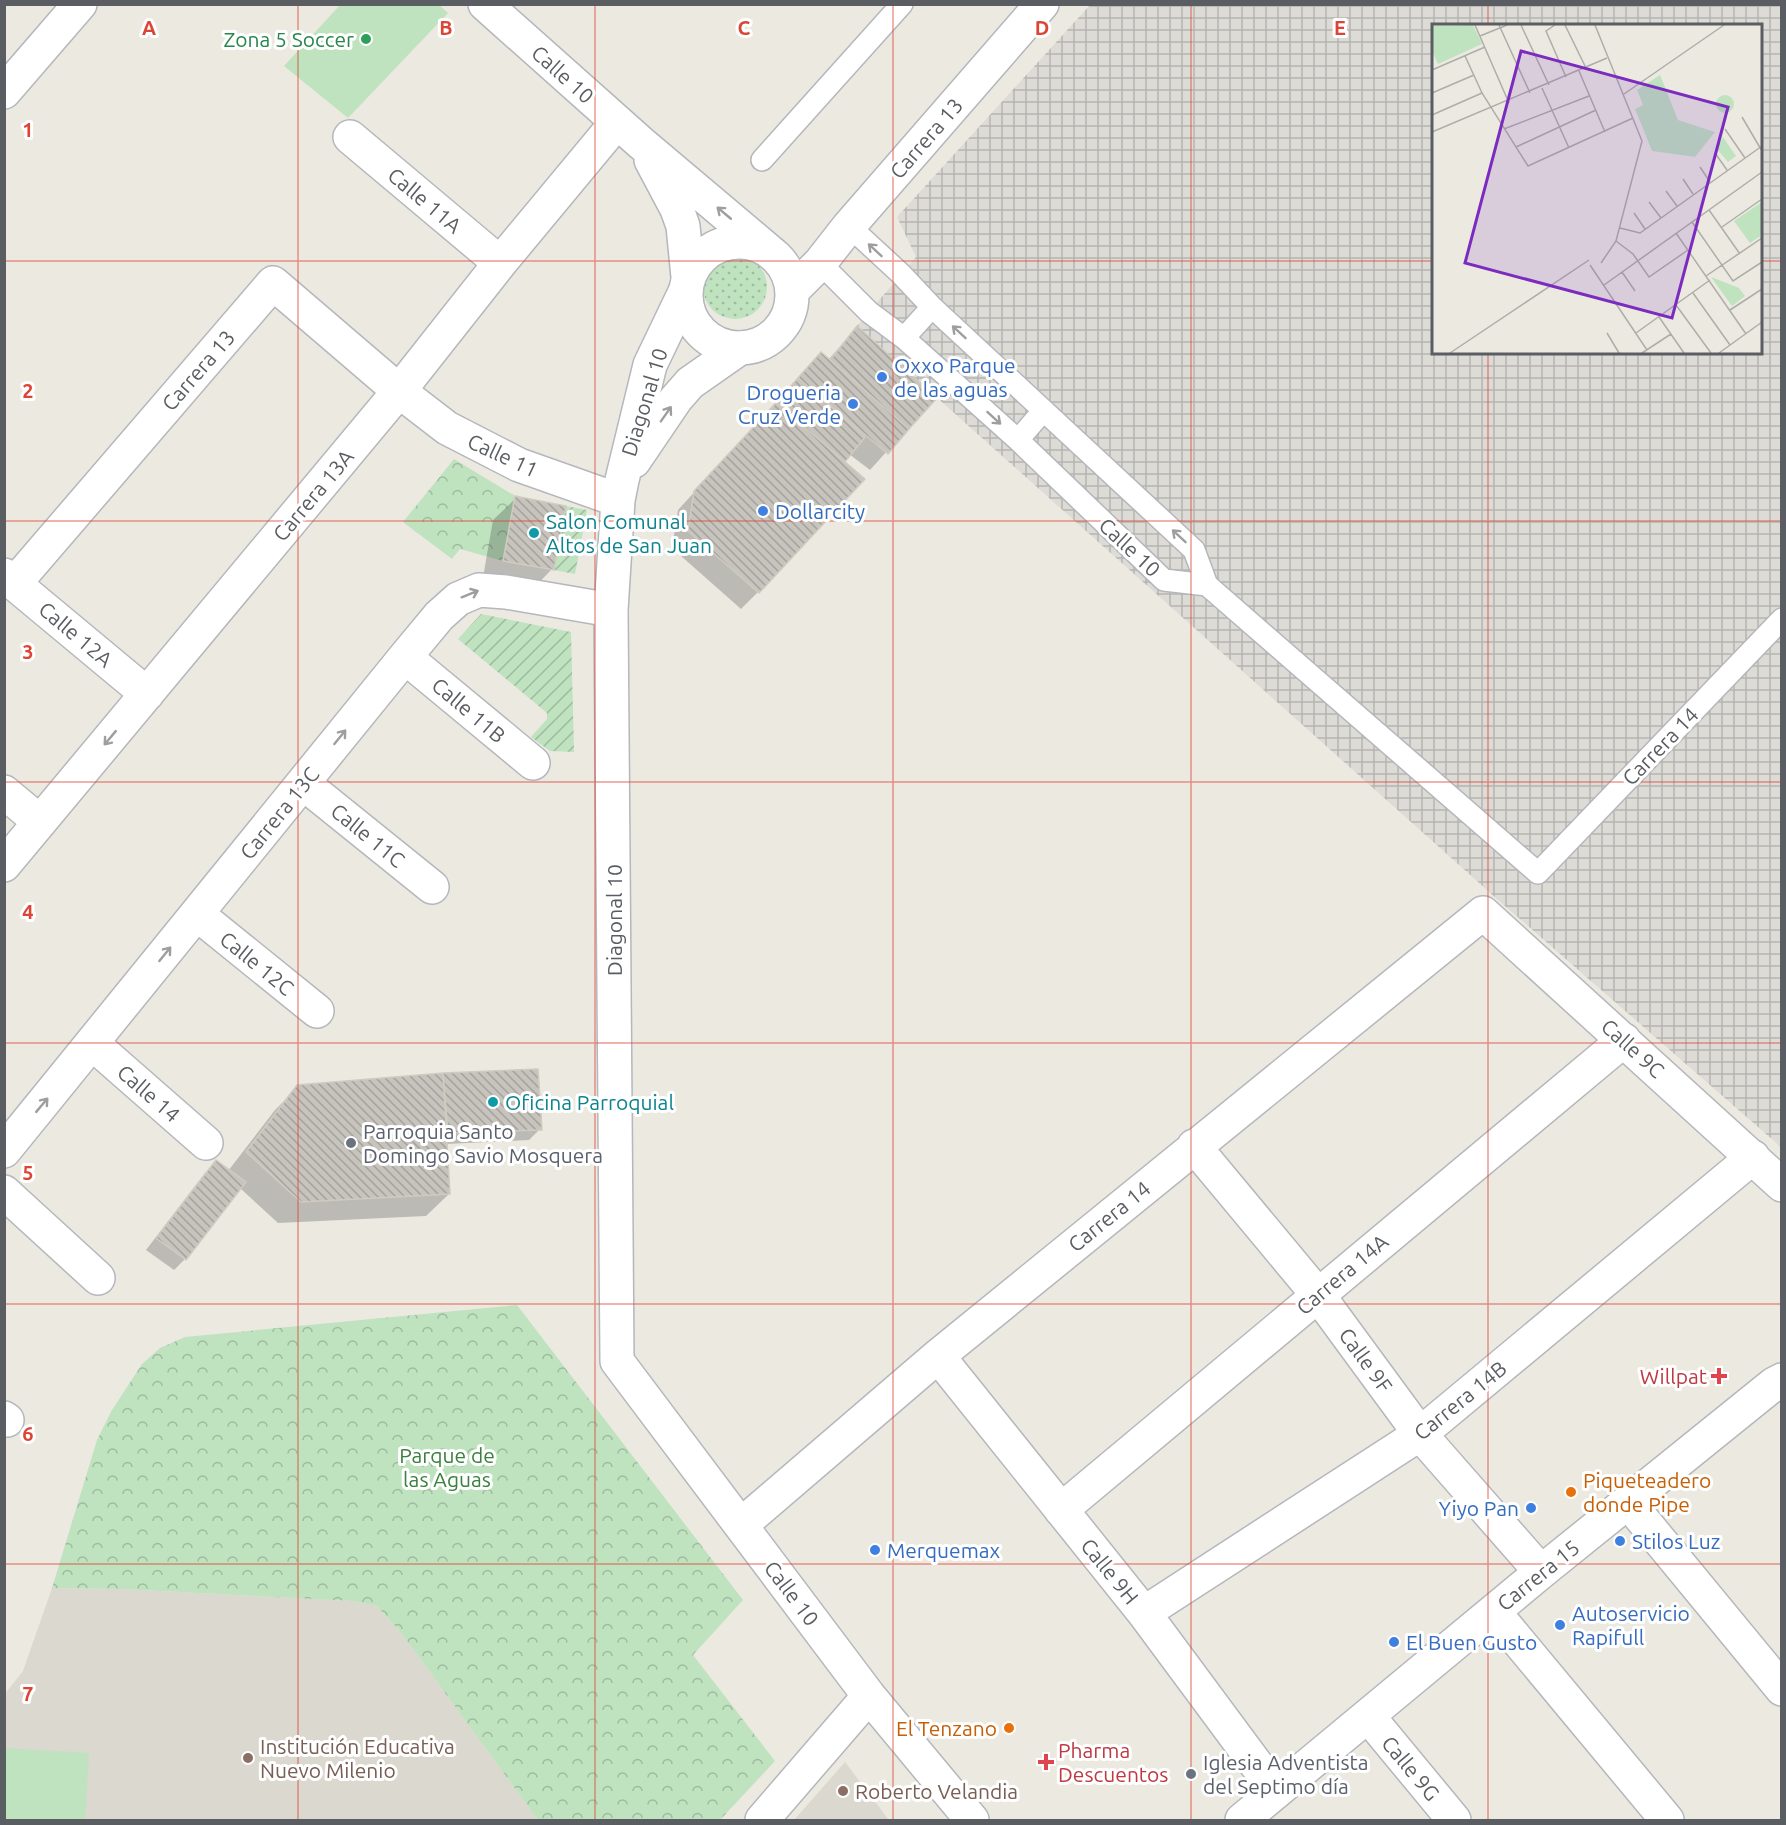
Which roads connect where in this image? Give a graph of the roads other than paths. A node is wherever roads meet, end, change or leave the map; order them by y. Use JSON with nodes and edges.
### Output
{"nodes":[{"id":1,"x":80,"y":4,"type":"edge"},
{"id":2,"x":485,"y":4,"type":"edge"},
{"id":3,"x":902,"y":4,"type":"edge"},
{"id":4,"x":1042,"y":4,"type":"edge"},
{"id":5,"x":4,"y":92,"type":"edge"},
{"id":6,"x":617,"y":122,"type":"junction"},
{"id":7,"x":350,"y":137,"type":"dead end"},
{"id":8,"x":641,"y":143,"type":"junction"},
{"id":9,"x":762,"y":160,"type":"dead end"},
{"id":10,"x":849,"y":226,"type":"junction"},
{"id":11,"x":500,"y":263,"type":"junction"},
{"id":12,"x":795,"y":269,"type":"junction"},
{"id":13,"x":687,"y":285,"type":"junction"},
{"id":14,"x":933,"y":308,"type":"junction"},
{"id":15,"x":904,"y":338,"type":"junction"},
{"id":16,"x":740,"y":348,"type":"junction"},
{"id":17,"x":399,"y":391,"type":"junction"},
{"id":18,"x":1043,"y":411,"type":"junction"},
{"id":19,"x":1018,"y":440,"type":"junction"},
{"id":20,"x":620,"y":490,"type":"junction"},
{"id":21,"x":10,"y":579,"type":"edge"},
{"id":22,"x":1207,"y":585,"type":"junction"},
{"id":23,"x":611,"y":610,"type":"junction"},
{"id":24,"x":1782,"y":619,"type":"edge"},
{"id":25,"x":405,"y":657,"type":"junction"},
{"id":26,"x":147,"y":694,"type":"junction"},
{"id":27,"x":533,"y":763,"type":"dead end"},
{"id":28,"x":303,"y":783,"type":"junction"},
{"id":29,"x":4,"y":792,"type":"edge"},
{"id":30,"x":40,"y":822,"type":"junction"},
{"id":31,"x":4,"y":865,"type":"edge"},
{"id":32,"x":432,"y":887,"type":"dead end"},
{"id":33,"x":1483,"y":913,"type":"joint"},
{"id":34,"x":197,"y":914,"type":"junction"},
{"id":35,"x":317,"y":1011,"type":"dead end"},
{"id":36,"x":1624,"y":1040,"type":"junction"},
{"id":37,"x":93,"y":1044,"type":"junction"},
{"id":38,"x":206,"y":1143,"type":"dead end"},
{"id":39,"x":1194,"y":1146,"type":"junction"},
{"id":40,"x":4,"y":1150,"type":"edge"},
{"id":41,"x":1753,"y":1157,"type":"junction"},
{"id":42,"x":1782,"y":1185,"type":"edge"},
{"id":43,"x":4,"y":1192,"type":"edge"},
{"id":44,"x":98,"y":1278,"type":"dead end"},
{"id":45,"x":1318,"y":1295,"type":"junction"},
{"id":46,"x":938,"y":1356,"type":"junction"},
{"id":47,"x":618,"y":1361,"type":"joint"},
{"id":48,"x":1779,"y":1386,"type":"edge"},
{"id":49,"x":1420,"y":1434,"type":"junction"},
{"id":50,"x":1628,"y":1502,"type":"junction"},
{"id":51,"x":1061,"y":1510,"type":"junction"},
{"id":52,"x":741,"y":1525,"type":"junction"},
{"id":53,"x":1541,"y":1572,"type":"junction"},
{"id":54,"x":1494,"y":1611,"type":"junction"},
{"id":55,"x":1144,"y":1613,"type":"junction"},
{"id":56,"x":1782,"y":1689,"type":"edge"},
{"id":57,"x":869,"y":1696,"type":"junction"},
{"id":58,"x":1368,"y":1716,"type":"junction"},
{"id":59,"x":1276,"y":1791,"type":"junction"},
{"id":60,"x":762,"y":1821,"type":"edge"},
{"id":61,"x":972,"y":1821,"type":"edge"},
{"id":62,"x":1242,"y":1821,"type":"edge"},
{"id":63,"x":1454,"y":1821,"type":"edge"},
{"id":64,"x":1667,"y":1821,"type":"edge"}],
"edges":[{"from":1,"to":5,"type":"street"},
{"from":2,"to":6,"type":"street","name":"Calle 10"},
{"from":3,"to":9,"type":"lane"},
{"from":4,"to":10,"type":"street","name":"Carrera 13"},
{"from":6,"to":8,"type":"street","name":"Calle 10"},
{"from":6,"to":11,"type":"street","name":"Carrera 13A"},
{"from":7,"to":11,"type":"street","name":"Calle 11A"},
{"from":12,"to":8,"type":"street","name":"Calle 10","one_way":true},
{"from":8,"to":13,"type":"street","name":"Calle 10"},
{"from":10,"to":12,"type":"street","name":"Carrera 13"},
{"from":14,"to":10,"type":"lane","one_way":true},
{"from":11,"to":17,"type":"street","name":"Carrera 13A"},
{"from":12,"to":13,"type":"street"},
{"from":12,"to":15,"type":"lane","name":"Calle 10"},
{"from":12,"to":16,"type":"street"},
{"from":13,"to":16,"type":"street"},
{"from":13,"to":20,"type":"street","name":"Diagonal 10"},
{"from":14,"to":15,"type":"lane"},
{"from":18,"to":14,"type":"lane","one_way":true},
{"from":15,"to":19,"type":"lane","name":"Calle 10","one_way":true},
{"from":20,"to":16,"type":"street","name":"Diagonal 10","one_way":true},
{"from":17,"to":20,"type":"street","name":"Calle 11"},
{"from":17,"to":21,"type":"street","name":"Carrera 13"},
{"from":17,"to":26,"type":"street","name":"Carrera 13A"},
{"from":18,"to":19,"type":"lane"},
{"from":22,"to":18,"type":"lane","one_way":true},
{"from":19,"to":22,"type":"lane","name":"Calle 10"},
{"from":20,"to":23,"type":"street","name":"Diagonal 10"},
{"from":21,"to":26,"type":"street","name":"Calle 12A"},
{"from":22,"to":24,"type":"lane","name":"Carrera 14"},
{"from":25,"to":23,"type":"street","name":"Carrera 13C","one_way":true},
{"from":23,"to":47,"type":"street","name":"Diagonal 10"},
{"from":25,"to":27,"type":"street","name":"Calle 11B"},
{"from":28,"to":25,"type":"street","name":"Carrera 13C","one_way":true},
{"from":26,"to":30,"type":"street","name":"Carrera 13A","one_way":true},
{"from":28,"to":32,"type":"street","name":"Calle 11C"},
{"from":28,"to":34,"type":"street","name":"Carrera 13C"},
{"from":29,"to":30,"type":"street"},
{"from":30,"to":31,"type":"street","name":"Carrera 13A"},
{"from":33,"to":36,"type":"street","name":"Calle 9C"},
{"from":33,"to":39,"type":"street","name":"Carrera 14"},
{"from":34,"to":35,"type":"street","name":"Calle 12C"},
{"from":37,"to":34,"type":"street","name":"Carrera 13C","one_way":true},
{"from":36,"to":41,"type":"street","name":"Calle 9C"},
{"from":36,"to":45,"type":"street","name":"Carrera 14A"},
{"from":37,"to":38,"type":"street","name":"Calle 14"},
{"from":40,"to":37,"type":"street","name":"Carrera 13C","one_way":true},
{"from":39,"to":45,"type":"street","name":"Calle 9F"},
{"from":39,"to":46,"type":"street","name":"Carrera 14"},
{"from":41,"to":42,"type":"street","name":"Calle 9C"},
{"from":41,"to":49,"type":"street","name":"Carrera 14B"},
{"from":43,"to":44,"type":"street"},
{"from":45,"to":49,"type":"street","name":"Calle 9F"},
{"from":45,"to":51,"type":"street","name":"Carrera 14A"},
{"from":46,"to":51,"type":"street","name":"Calle 9H"},
{"from":46,"to":52,"type":"street","name":"Carrera 14"},
{"from":47,"to":52,"type":"street","name":"Calle 10"},
{"from":48,"to":50,"type":"street","name":"Carrera 15"},
{"from":49,"to":53,"type":"street","name":"Calle 9F"},
{"from":49,"to":55,"type":"street","name":"Carrera 14B"},
{"from":50,"to":53,"type":"street","name":"Carrera 15"},
{"from":50,"to":56,"type":"street"},
{"from":51,"to":55,"type":"street","name":"Calle 9H"},
{"from":52,"to":57,"type":"street","name":"Calle 10"},
{"from":53,"to":54,"type":"street","name":"Carrera 15"},
{"from":54,"to":58,"type":"street","name":"Carrera 15"},
{"from":54,"to":64,"type":"street"},
{"from":55,"to":59,"type":"street","name":"Calle 9H"},
{"from":57,"to":60,"type":"street"},
{"from":57,"to":61,"type":"street","name":"Calle 10"},
{"from":58,"to":59,"type":"street","name":"Carrera 15"},
{"from":58,"to":63,"type":"street","name":"Calle 9G"},
{"from":59,"to":62,"type":"street","name":"Carrera 15"}]}
